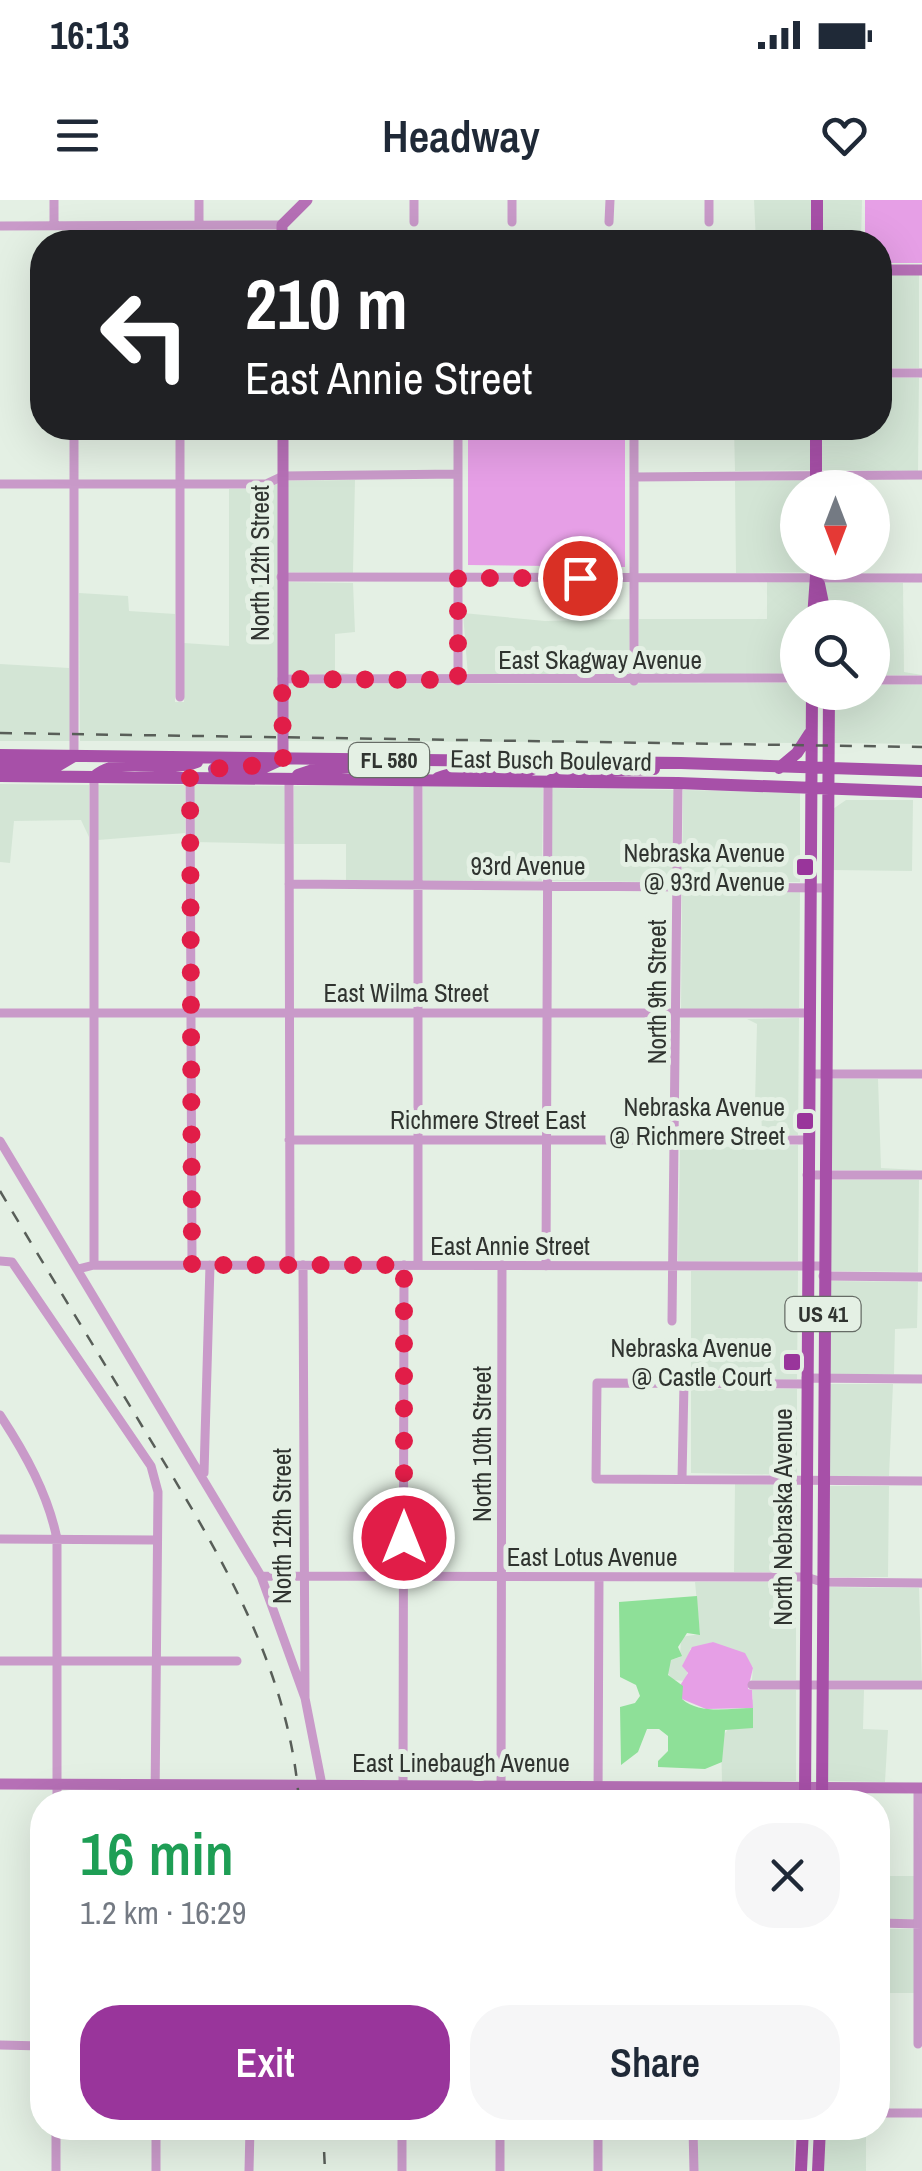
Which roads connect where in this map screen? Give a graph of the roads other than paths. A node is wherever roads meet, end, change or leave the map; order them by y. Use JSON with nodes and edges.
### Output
{"nodes":[{"id":1,"x":54,"y":200,"type":"edge"},
{"id":2,"x":199,"y":200,"type":"edge"},
{"id":3,"x":307,"y":200,"type":"edge"},
{"id":4,"x":414,"y":200,"type":"edge"},
{"id":5,"x":512,"y":200,"type":"edge"},
{"id":6,"x":610,"y":200,"type":"edge"},
{"id":7,"x":708,"y":200,"type":"edge"},
{"id":8,"x":817,"y":200,"type":"edge"},
{"id":9,"x":414,"y":222,"type":"dead end"},
{"id":10,"x":512,"y":222,"type":"dead end"},
{"id":11,"x":610,"y":222,"type":"dead end"},
{"id":12,"x":709,"y":222,"type":"dead end"},
{"id":13,"x":282,"y":225,"type":"junction"},
{"id":14,"x":0,"y":226,"type":"edge"},
{"id":15,"x":54,"y":226,"type":"junction"},
{"id":16,"x":72,"y":226,"type":"junction"},
{"id":17,"x":181,"y":226,"type":"junction"},
{"id":18,"x":199,"y":226,"type":"junction"},
{"id":19,"x":72,"y":230,"type":"edge"},
{"id":20,"x":181,"y":230,"type":"edge"},
{"id":21,"x":282,"y":230,"type":"edge"},
{"id":22,"x":817,"y":230,"type":"edge"},
{"id":23,"x":892,"y":270,"type":"edge"},
{"id":24,"x":922,"y":270,"type":"edge"},
{"id":25,"x":892,"y":372,"type":"edge"},
{"id":26,"x":922,"y":373,"type":"edge"},
{"id":27,"x":74,"y":440,"type":"edge"},
{"id":28,"x":180,"y":440,"type":"edge"},
{"id":29,"x":283,"y":440,"type":"edge"},
{"id":30,"x":458,"y":440,"type":"edge"},
{"id":31,"x":634,"y":440,"type":"edge"},
{"id":32,"x":816,"y":440,"type":"edge"},
{"id":33,"x":816,"y":470,"type":"edge"},
{"id":34,"x":458,"y":474,"type":"junction"},
{"id":35,"x":283,"y":476,"type":"junction"},
{"id":36,"x":634,"y":476,"type":"junction"},
{"id":37,"x":922,"y":476,"type":"edge"},
{"id":38,"x":890,"y":478,"type":"edge"},
{"id":39,"x":780,"y":480,"type":"edge"},
{"id":40,"x":0,"y":484,"type":"edge"},
{"id":41,"x":75,"y":484,"type":"junction"},
{"id":42,"x":180,"y":484,"type":"junction"},
{"id":43,"x":780,"y":572,"type":"edge"},
{"id":44,"x":890,"y":576,"type":"edge"},
{"id":45,"x":281,"y":577,"type":"junction"},
{"id":46,"x":458,"y":578,"type":"junction"},
{"id":47,"x":634,"y":578,"type":"junction"},
{"id":48,"x":922,"y":578,"type":"edge"},
{"id":49,"x":780,"y":678,"type":"edge"},
{"id":50,"x":282,"y":679,"type":"junction"},
{"id":51,"x":458,"y":680,"type":"junction"},
{"id":52,"x":890,"y":680,"type":"edge"},
{"id":53,"x":922,"y":680,"type":"edge"},
{"id":54,"x":634,"y":681,"type":"junction"},
{"id":55,"x":180,"y":697,"type":"dead end"},
{"id":56,"x":812,"y":710,"type":"edge"},
{"id":57,"x":829,"y":710,"type":"edge"},
{"id":58,"x":812,"y":727,"type":"junction"},
{"id":59,"x":0,"y":755,"type":"edge"},
{"id":60,"x":74,"y":756,"type":"junction"},
{"id":61,"x":209,"y":757,"type":"junction"},
{"id":62,"x":283,"y":758,"type":"junction"},
{"id":63,"x":399,"y":760,"type":"junction"},
{"id":64,"x":546,"y":762,"type":"junction"},
{"id":65,"x":681,"y":764,"type":"junction"},
{"id":66,"x":0,"y":767,"type":"edge"},
{"id":67,"x":779,"y":768,"type":"junction"},
{"id":68,"x":811,"y":768,"type":"junction"},
{"id":69,"x":829,"y":770,"type":"junction"},
{"id":70,"x":922,"y":771,"type":"edge"},
{"id":71,"x":0,"y":776,"type":"edge"},
{"id":72,"x":94,"y":777,"type":"junction"},
{"id":73,"x":190,"y":777,"type":"junction"},
{"id":74,"x":289,"y":779,"type":"junction"},
{"id":75,"x":425,"y":781,"type":"junction"},
{"id":76,"x":548,"y":782,"type":"junction"},
{"id":77,"x":678,"y":783,"type":"junction"},
{"id":78,"x":808,"y":788,"type":"junction"},
{"id":79,"x":827,"y":789,"type":"junction"},
{"id":80,"x":922,"y":792,"type":"edge"},
{"id":81,"x":289,"y":884,"type":"junction"},
{"id":82,"x":418,"y":886,"type":"junction"},
{"id":83,"x":547,"y":886,"type":"junction"},
{"id":84,"x":678,"y":887,"type":"junction"},
{"id":85,"x":808,"y":888,"type":"junction"},
{"id":86,"x":826,"y":888,"type":"junction"},
{"id":87,"x":810,"y":946,"type":"junction"},
{"id":88,"x":827,"y":994,"type":"junction"},
{"id":89,"x":0,"y":1013,"type":"edge"},
{"id":90,"x":93,"y":1013,"type":"junction"},
{"id":91,"x":290,"y":1013,"type":"junction"},
{"id":92,"x":190,"y":1014,"type":"junction"},
{"id":93,"x":418,"y":1014,"type":"junction"},
{"id":94,"x":547,"y":1014,"type":"junction"},
{"id":95,"x":811,"y":1014,"type":"junction"},
{"id":96,"x":677,"y":1015,"type":"junction"},
{"id":97,"x":810,"y":1074,"type":"junction"},
{"id":98,"x":825,"y":1074,"type":"junction"},
{"id":99,"x":922,"y":1074,"type":"edge"},
{"id":100,"x":290,"y":1140,"type":"junction"},
{"id":101,"x":418,"y":1140,"type":"junction"},
{"id":102,"x":547,"y":1140,"type":"junction"},
{"id":103,"x":807,"y":1140,"type":"junction"},
{"id":104,"x":0,"y":1141,"type":"edge"},
{"id":105,"x":676,"y":1141,"type":"junction"},
{"id":106,"x":824,"y":1174,"type":"junction"},
{"id":107,"x":806,"y":1175,"type":"junction"},
{"id":108,"x":922,"y":1175,"type":"edge"},
{"id":109,"x":0,"y":1261,"type":"edge"},
{"id":110,"x":94,"y":1264,"type":"junction"},
{"id":111,"x":192,"y":1265,"type":"junction"},
{"id":112,"x":210,"y":1265,"type":"junction"},
{"id":113,"x":290,"y":1265,"type":"junction"},
{"id":114,"x":303,"y":1265,"type":"junction"},
{"id":115,"x":404,"y":1265,"type":"junction"},
{"id":116,"x":418,"y":1265,"type":"junction"},
{"id":117,"x":502,"y":1266,"type":"junction"},
{"id":118,"x":546,"y":1266,"type":"junction"},
{"id":119,"x":674,"y":1266,"type":"junction"},
{"id":120,"x":806,"y":1266,"type":"junction"},
{"id":121,"x":78,"y":1269,"type":"junction"},
{"id":122,"x":823,"y":1271,"type":"junction"},
{"id":123,"x":922,"y":1278,"type":"edge"},
{"id":124,"x":672,"y":1321,"type":"dead end"},
{"id":125,"x":824,"y":1378,"type":"junction"},
{"id":126,"x":922,"y":1379,"type":"edge"},
{"id":127,"x":806,"y":1381,"type":"junction"},
{"id":128,"x":684,"y":1384,"type":"junction"},
{"id":129,"x":0,"y":1415,"type":"edge"},
{"id":130,"x":204,"y":1476,"type":"junction"},
{"id":131,"x":682,"y":1478,"type":"junction"},
{"id":132,"x":806,"y":1480,"type":"junction"},
{"id":133,"x":823,"y":1480,"type":"junction"},
{"id":134,"x":922,"y":1481,"type":"edge"},
{"id":135,"x":0,"y":1539,"type":"edge"},
{"id":136,"x":58,"y":1539,"type":"junction"},
{"id":137,"x":155,"y":1540,"type":"junction"},
{"id":138,"x":261,"y":1576,"type":"junction"},
{"id":139,"x":404,"y":1576,"type":"junction"},
{"id":140,"x":305,"y":1577,"type":"junction"},
{"id":141,"x":600,"y":1577,"type":"junction"},
{"id":142,"x":806,"y":1577,"type":"junction"},
{"id":143,"x":502,"y":1578,"type":"junction"},
{"id":144,"x":822,"y":1582,"type":"junction"},
{"id":145,"x":922,"y":1583,"type":"edge"},
{"id":146,"x":0,"y":1661,"type":"edge"},
{"id":147,"x":237,"y":1661,"type":"dead end"},
{"id":148,"x":57,"y":1662,"type":"junction"},
{"id":149,"x":155,"y":1662,"type":"junction"},
{"id":150,"x":752,"y":1685,"type":"dead end"},
{"id":151,"x":805,"y":1685,"type":"junction"},
{"id":152,"x":822,"y":1685,"type":"junction"},
{"id":153,"x":922,"y":1685,"type":"edge"},
{"id":154,"x":306,"y":1698,"type":"junction"},
{"id":155,"x":0,"y":1784,"type":"edge"},
{"id":156,"x":58,"y":1785,"type":"junction"},
{"id":157,"x":322,"y":1785,"type":"junction"},
{"id":158,"x":155,"y":1786,"type":"junction"},
{"id":159,"x":252,"y":1786,"type":"junction"},
{"id":160,"x":403,"y":1786,"type":"junction"},
{"id":161,"x":502,"y":1786,"type":"junction"},
{"id":162,"x":805,"y":1786,"type":"junction"},
{"id":163,"x":822,"y":1786,"type":"junction"},
{"id":164,"x":598,"y":1787,"type":"junction"},
{"id":165,"x":697,"y":1788,"type":"joint"},
{"id":166,"x":920,"y":1788,"type":"edge"},
{"id":167,"x":58,"y":1790,"type":"edge"},
{"id":168,"x":155,"y":1790,"type":"edge"},
{"id":169,"x":252,"y":1790,"type":"edge"},
{"id":170,"x":403,"y":1790,"type":"edge"},
{"id":171,"x":502,"y":1790,"type":"edge"},
{"id":172,"x":805,"y":1790,"type":"edge"},
{"id":173,"x":822,"y":1790,"type":"edge"},
{"id":174,"x":890,"y":1924,"type":"edge"},
{"id":175,"x":920,"y":1924,"type":"edge"},
{"id":176,"x":918,"y":2044,"type":"dead end"},
{"id":177,"x":0,"y":2045,"type":"edge"},
{"id":178,"x":30,"y":2046,"type":"edge"},
{"id":179,"x":890,"y":2113,"type":"edge"},
{"id":180,"x":922,"y":2113,"type":"edge"},
{"id":181,"x":56,"y":2140,"type":"edge"},
{"id":182,"x":156,"y":2140,"type":"edge"},
{"id":183,"x":250,"y":2140,"type":"edge"},
{"id":184,"x":402,"y":2140,"type":"edge"},
{"id":185,"x":500,"y":2140,"type":"edge"},
{"id":186,"x":598,"y":2140,"type":"edge"},
{"id":187,"x":694,"y":2140,"type":"edge"},
{"id":188,"x":803,"y":2140,"type":"edge"},
{"id":189,"x":819,"y":2140,"type":"edge"},
{"id":190,"x":56,"y":2171,"type":"edge"},
{"id":191,"x":156,"y":2171,"type":"edge"},
{"id":192,"x":250,"y":2171,"type":"edge"},
{"id":193,"x":402,"y":2171,"type":"edge"},
{"id":194,"x":500,"y":2171,"type":"edge"},
{"id":195,"x":598,"y":2171,"type":"edge"},
{"id":196,"x":694,"y":2171,"type":"edge"},
{"id":197,"x":802,"y":2171,"type":"edge"},
{"id":198,"x":818,"y":2171,"type":"edge"}],
"edges":[{"from":1,"to":15,"type":"street"},
{"from":2,"to":18,"type":"street"},
{"from":3,"to":13,"type":"street"},
{"from":4,"to":9,"type":"street"},
{"from":5,"to":10,"type":"street"},
{"from":6,"to":11,"type":"street"},
{"from":7,"to":12,"type":"street"},
{"from":8,"to":22,"type":"main road"},
{"from":13,"to":18,"type":"street"},
{"from":13,"to":21,"type":"street"},
{"from":14,"to":15,"type":"street"},
{"from":15,"to":16,"type":"street"},
{"from":16,"to":17,"type":"street"},
{"from":16,"to":19,"type":"street"},
{"from":17,"to":18,"type":"street"},
{"from":17,"to":20,"type":"street"},
{"from":23,"to":24,"type":"street"},
{"from":25,"to":26,"type":"street"},
{"from":27,"to":41,"type":"street"},
{"from":28,"to":42,"type":"street"},
{"from":29,"to":35,"type":"street","name":"North 12th Street"},
{"from":30,"to":34,"type":"street"},
{"from":31,"to":36,"type":"street"},
{"from":32,"to":33,"type":"main road"},
{"from":34,"to":35,"type":"street"},
{"from":34,"to":46,"type":"street"},
{"from":35,"to":42,"type":"street"},
{"from":35,"to":45,"type":"street","name":"North 12th Street"},
{"from":36,"to":39,"type":"street"},
{"from":36,"to":47,"type":"street"},
{"from":37,"to":38,"type":"street"},
{"from":40,"to":41,"type":"street"},
{"from":41,"to":42,"type":"street"},
{"from":41,"to":60,"type":"street"},
{"from":42,"to":55,"type":"street"},
{"from":43,"to":47,"type":"street"},
{"from":44,"to":48,"type":"street"},
{"from":45,"to":46,"type":"street"},
{"from":45,"to":50,"type":"street","name":"North 12th Street"},
{"from":46,"to":47,"type":"street"},
{"from":46,"to":51,"type":"street"},
{"from":47,"to":54,"type":"street"},
{"from":49,"to":54,"type":"street","name":"East Skagway Avenue"},
{"from":50,"to":51,"type":"street","name":"East Skagway Avenue"},
{"from":50,"to":62,"type":"street","name":"North 12th Street"},
{"from":51,"to":54,"type":"street","name":"East Skagway Avenue"},
{"from":52,"to":53,"type":"street"},
{"from":56,"to":58,"type":"main road","name":"North Nebraska Avenue","number":"US 41"},
{"from":57,"to":69,"type":"main road","name":"North Nebraska Avenue","number":"US 41"},
{"from":58,"to":67,"type":"main road"},
{"from":58,"to":68,"type":"main road","name":"North Nebraska Avenue","number":"US 41"},
{"from":59,"to":60,"type":"main road","name":"East Busch Boulevard","number":"FL 580"},
{"from":60,"to":61,"type":"main road","name":"East Busch Boulevard","number":"FL 580"},
{"from":60,"to":66,"type":"main road"},
{"from":61,"to":62,"type":"main road","name":"East Busch Boulevard","number":"FL 580"},
{"from":61,"to":72,"type":"main road"},
{"from":62,"to":63,"type":"main road","name":"East Busch Boulevard","number":"FL 580"},
{"from":62,"to":73,"type":"main road"},
{"from":63,"to":64,"type":"main road","name":"East Busch Boulevard","number":"FL 580"},
{"from":63,"to":74,"type":"main road"},
{"from":64,"to":65,"type":"main road","name":"East Busch Boulevard","number":"FL 580"},
{"from":64,"to":75,"type":"main road"},
{"from":65,"to":67,"type":"main road","name":"East Busch Boulevard","number":"FL 580"},
{"from":65,"to":76,"type":"main road"},
{"from":67,"to":68,"type":"main road","name":"East Busch Boulevard","number":"FL 580"},
{"from":68,"to":69,"type":"main road","name":"East Busch Boulevard","number":"FL 580"},
{"from":68,"to":78,"type":"main road","name":"North Nebraska Avenue","number":"US 41"},
{"from":69,"to":70,"type":"main road","name":"East Busch Boulevard","number":"FL 580"},
{"from":69,"to":79,"type":"main road","name":"North Nebraska Avenue","number":"US 41"},
{"from":71,"to":72,"type":"main road","name":"East Busch Boulevard","number":"FL 580"},
{"from":72,"to":73,"type":"main road","name":"East Busch Boulevard","number":"FL 580"},
{"from":72,"to":90,"type":"street"},
{"from":73,"to":74,"type":"main road","name":"East Busch Boulevard","number":"FL 580"},
{"from":73,"to":92,"type":"street"},
{"from":74,"to":75,"type":"main road","name":"East Busch Boulevard","number":"FL 580"},
{"from":74,"to":81,"type":"street"},
{"from":75,"to":76,"type":"main road","name":"East Busch Boulevard","number":"FL 580"},
{"from":75,"to":82,"type":"street"},
{"from":76,"to":77,"type":"main road","name":"East Busch Boulevard","number":"FL 580"},
{"from":76,"to":83,"type":"street"},
{"from":77,"to":78,"type":"main road","name":"East Busch Boulevard","number":"FL 580"},
{"from":77,"to":84,"type":"street","name":"North 9th Street"},
{"from":78,"to":79,"type":"main road","name":"East Busch Boulevard","number":"FL 580"},
{"from":78,"to":85,"type":"main road","name":"North Nebraska Avenue","number":"US 41"},
{"from":79,"to":80,"type":"main road","name":"East Busch Boulevard","number":"FL 580"},
{"from":79,"to":86,"type":"main road","name":"North Nebraska Avenue","number":"US 41"},
{"from":81,"to":82,"type":"street","name":"93rd Avenue"},
{"from":81,"to":91,"type":"street"},
{"from":82,"to":83,"type":"street","name":"93rd Avenue"},
{"from":82,"to":93,"type":"street"},
{"from":83,"to":84,"type":"street","name":"93rd Avenue"},
{"from":83,"to":94,"type":"street"},
{"from":84,"to":85,"type":"street","name":"93rd Avenue"},
{"from":84,"to":96,"type":"street","name":"North 9th Street"},
{"from":85,"to":86,"type":"street","name":"93rd Avenue"},
{"from":85,"to":87,"type":"main road","name":"North Nebraska Avenue","number":"US 41"},
{"from":86,"to":88,"type":"main road","name":"North Nebraska Avenue","number":"US 41"},
{"from":87,"to":88,"type":"main road"},
{"from":87,"to":95,"type":"main road","name":"North Nebraska Avenue","number":"US 41"},
{"from":88,"to":98,"type":"main road","name":"North Nebraska Avenue","number":"US 41"},
{"from":89,"to":90,"type":"street","name":"East Wilma Street"},
{"from":90,"to":92,"type":"street","name":"East Wilma Street"},
{"from":90,"to":110,"type":"street"},
{"from":91,"to":92,"type":"street","name":"East Wilma Street"},
{"from":91,"to":93,"type":"street","name":"East Wilma Street"},
{"from":91,"to":100,"type":"street"},
{"from":92,"to":111,"type":"street"},
{"from":93,"to":94,"type":"street","name":"East Wilma Street"},
{"from":93,"to":101,"type":"street"},
{"from":94,"to":96,"type":"street","name":"East Wilma Street"},
{"from":94,"to":102,"type":"street"},
{"from":95,"to":96,"type":"street","name":"East Wilma Street"},
{"from":95,"to":97,"type":"main road","name":"North Nebraska Avenue","number":"US 41"},
{"from":96,"to":105,"type":"street","name":"North 9th Street"},
{"from":97,"to":98,"type":"street"},
{"from":97,"to":103,"type":"main road","name":"North Nebraska Avenue","number":"US 41"},
{"from":98,"to":99,"type":"street"},
{"from":98,"to":106,"type":"main road","name":"North Nebraska Avenue","number":"US 41"},
{"from":100,"to":101,"type":"street","name":"Richmere Street East"},
{"from":100,"to":113,"type":"street"},
{"from":101,"to":102,"type":"street","name":"Richmere Street East"},
{"from":101,"to":116,"type":"street"},
{"from":102,"to":105,"type":"street","name":"Richmere Street East"},
{"from":102,"to":118,"type":"street"},
{"from":103,"to":105,"type":"street","name":"Richmere Street East"},
{"from":103,"to":107,"type":"main road","name":"North Nebraska Avenue","number":"US 41"},
{"from":104,"to":121,"type":"street"},
{"from":105,"to":119,"type":"street","name":"North 9th Street"},
{"from":106,"to":107,"type":"street"},
{"from":106,"to":108,"type":"street"},
{"from":106,"to":122,"type":"main road","name":"North Nebraska Avenue","number":"US 41"},
{"from":107,"to":120,"type":"main road","name":"North Nebraska Avenue","number":"US 41"},
{"from":109,"to":137,"type":"street"},
{"from":110,"to":111,"type":"street","name":"East Annie Street"},
{"from":110,"to":121,"type":"street","name":"East Annie Street"},
{"from":111,"to":112,"type":"street","name":"East Annie Street"},
{"from":112,"to":113,"type":"street","name":"East Annie Street"},
{"from":112,"to":130,"type":"street"},
{"from":113,"to":114,"type":"street","name":"East Annie Street"},
{"from":114,"to":115,"type":"street","name":"East Annie Street"},
{"from":114,"to":140,"type":"street","name":"North 12th Street"},
{"from":115,"to":116,"type":"street","name":"East Annie Street"},
{"from":115,"to":139,"type":"street"},
{"from":116,"to":117,"type":"street","name":"East Annie Street"},
{"from":117,"to":118,"type":"street","name":"East Annie Street"},
{"from":117,"to":143,"type":"street","name":"North 10th Street"},
{"from":118,"to":119,"type":"street","name":"East Annie Street"},
{"from":119,"to":120,"type":"street","name":"East Annie Street"},
{"from":119,"to":124,"type":"street","name":"North 9th Street"},
{"from":120,"to":122,"type":"street","name":"East Annie Street"},
{"from":120,"to":127,"type":"main road","name":"North Nebraska Avenue","number":"US 41"},
{"from":121,"to":130,"type":"street"},
{"from":122,"to":123,"type":"street","name":"East Annie Street"},
{"from":122,"to":125,"type":"main road","name":"North Nebraska Avenue","number":"US 41"},
{"from":125,"to":126,"type":"street"},
{"from":125,"to":127,"type":"street"},
{"from":125,"to":133,"type":"main road","name":"North Nebraska Avenue","number":"US 41"},
{"from":127,"to":128,"type":"street"},
{"from":127,"to":132,"type":"main road","name":"North Nebraska Avenue","number":"US 41"},
{"from":128,"to":131,"type":"street"},
{"from":128,"to":131,"type":"street"},
{"from":129,"to":136,"type":"street"},
{"from":130,"to":138,"type":"street"},
{"from":131,"to":132,"type":"street"},
{"from":132,"to":133,"type":"street"},
{"from":132,"to":142,"type":"main road","name":"North Nebraska Avenue","number":"US 41"},
{"from":133,"to":134,"type":"street"},
{"from":133,"to":144,"type":"main road","name":"North Nebraska Avenue","number":"US 41"},
{"from":135,"to":136,"type":"street"},
{"from":136,"to":137,"type":"street"},
{"from":136,"to":148,"type":"street"},
{"from":137,"to":149,"type":"street"},
{"from":138,"to":140,"type":"street","name":"East Lotus Avenue"},
{"from":138,"to":154,"type":"street"},
{"from":139,"to":140,"type":"street","name":"East Lotus Avenue"},
{"from":139,"to":143,"type":"street","name":"East Lotus Avenue"},
{"from":139,"to":160,"type":"street"},
{"from":140,"to":154,"type":"street","name":"North 12th Street"},
{"from":141,"to":142,"type":"street","name":"East Lotus Avenue"},
{"from":141,"to":143,"type":"street","name":"East Lotus Avenue"},
{"from":141,"to":164,"type":"street"},
{"from":142,"to":144,"type":"street","name":"East Lotus Avenue"},
{"from":142,"to":151,"type":"main road","name":"North Nebraska Avenue","number":"US 41"},
{"from":143,"to":161,"type":"street","name":"North 10th Street"},
{"from":144,"to":145,"type":"street","name":"East Lotus Avenue"},
{"from":144,"to":152,"type":"main road","name":"North Nebraska Avenue","number":"US 41"},
{"from":146,"to":148,"type":"street"},
{"from":147,"to":149,"type":"street"},
{"from":148,"to":149,"type":"street"},
{"from":148,"to":156,"type":"street"},
{"from":149,"to":158,"type":"street"},
{"from":150,"to":151,"type":"street"},
{"from":151,"to":152,"type":"street"},
{"from":151,"to":162,"type":"main road","name":"North Nebraska Avenue","number":"US 41"},
{"from":152,"to":153,"type":"street"},
{"from":152,"to":163,"type":"main road","name":"North Nebraska Avenue","number":"US 41"},
{"from":154,"to":157,"type":"street","name":"North 12th Street"},
{"from":155,"to":156,"type":"street","name":"East Linebaugh Avenue"},
{"from":156,"to":158,"type":"street","name":"East Linebaugh Avenue"},
{"from":156,"to":167,"type":"street"},
{"from":157,"to":159,"type":"street","name":"East Linebaugh Avenue"},
{"from":157,"to":160,"type":"street","name":"East Linebaugh Avenue"},
{"from":158,"to":159,"type":"street","name":"East Linebaugh Avenue"},
{"from":158,"to":168,"type":"street"},
{"from":159,"to":169,"type":"street"},
{"from":160,"to":161,"type":"street","name":"East Linebaugh Avenue"},
{"from":160,"to":170,"type":"street"},
{"from":161,"to":164,"type":"street","name":"East Linebaugh Avenue"},
{"from":161,"to":171,"type":"street","name":"North 10th Street"},
{"from":162,"to":163,"type":"street","name":"East Linebaugh Avenue"},
{"from":162,"to":165,"type":"street","name":"East Linebaugh Avenue"},
{"from":162,"to":172,"type":"main road","name":"North Nebraska Avenue","number":"US 41"},
{"from":163,"to":166,"type":"street","name":"East Linebaugh Avenue"},
{"from":163,"to":173,"type":"main road","name":"North Nebraska Avenue","number":"US 41"},
{"from":164,"to":165,"type":"street","name":"East Linebaugh Avenue"},
{"from":166,"to":175,"type":"street"},
{"from":174,"to":175,"type":"street"},
{"from":175,"to":176,"type":"street"},
{"from":177,"to":178,"type":"street"},
{"from":179,"to":180,"type":"street"},
{"from":181,"to":190,"type":"street"},
{"from":182,"to":191,"type":"street"},
{"from":183,"to":192,"type":"street"},
{"from":184,"to":193,"type":"street"},
{"from":185,"to":194,"type":"street"},
{"from":186,"to":195,"type":"street"},
{"from":187,"to":196,"type":"street"},
{"from":188,"to":197,"type":"main road"},
{"from":189,"to":198,"type":"main road"}]}
